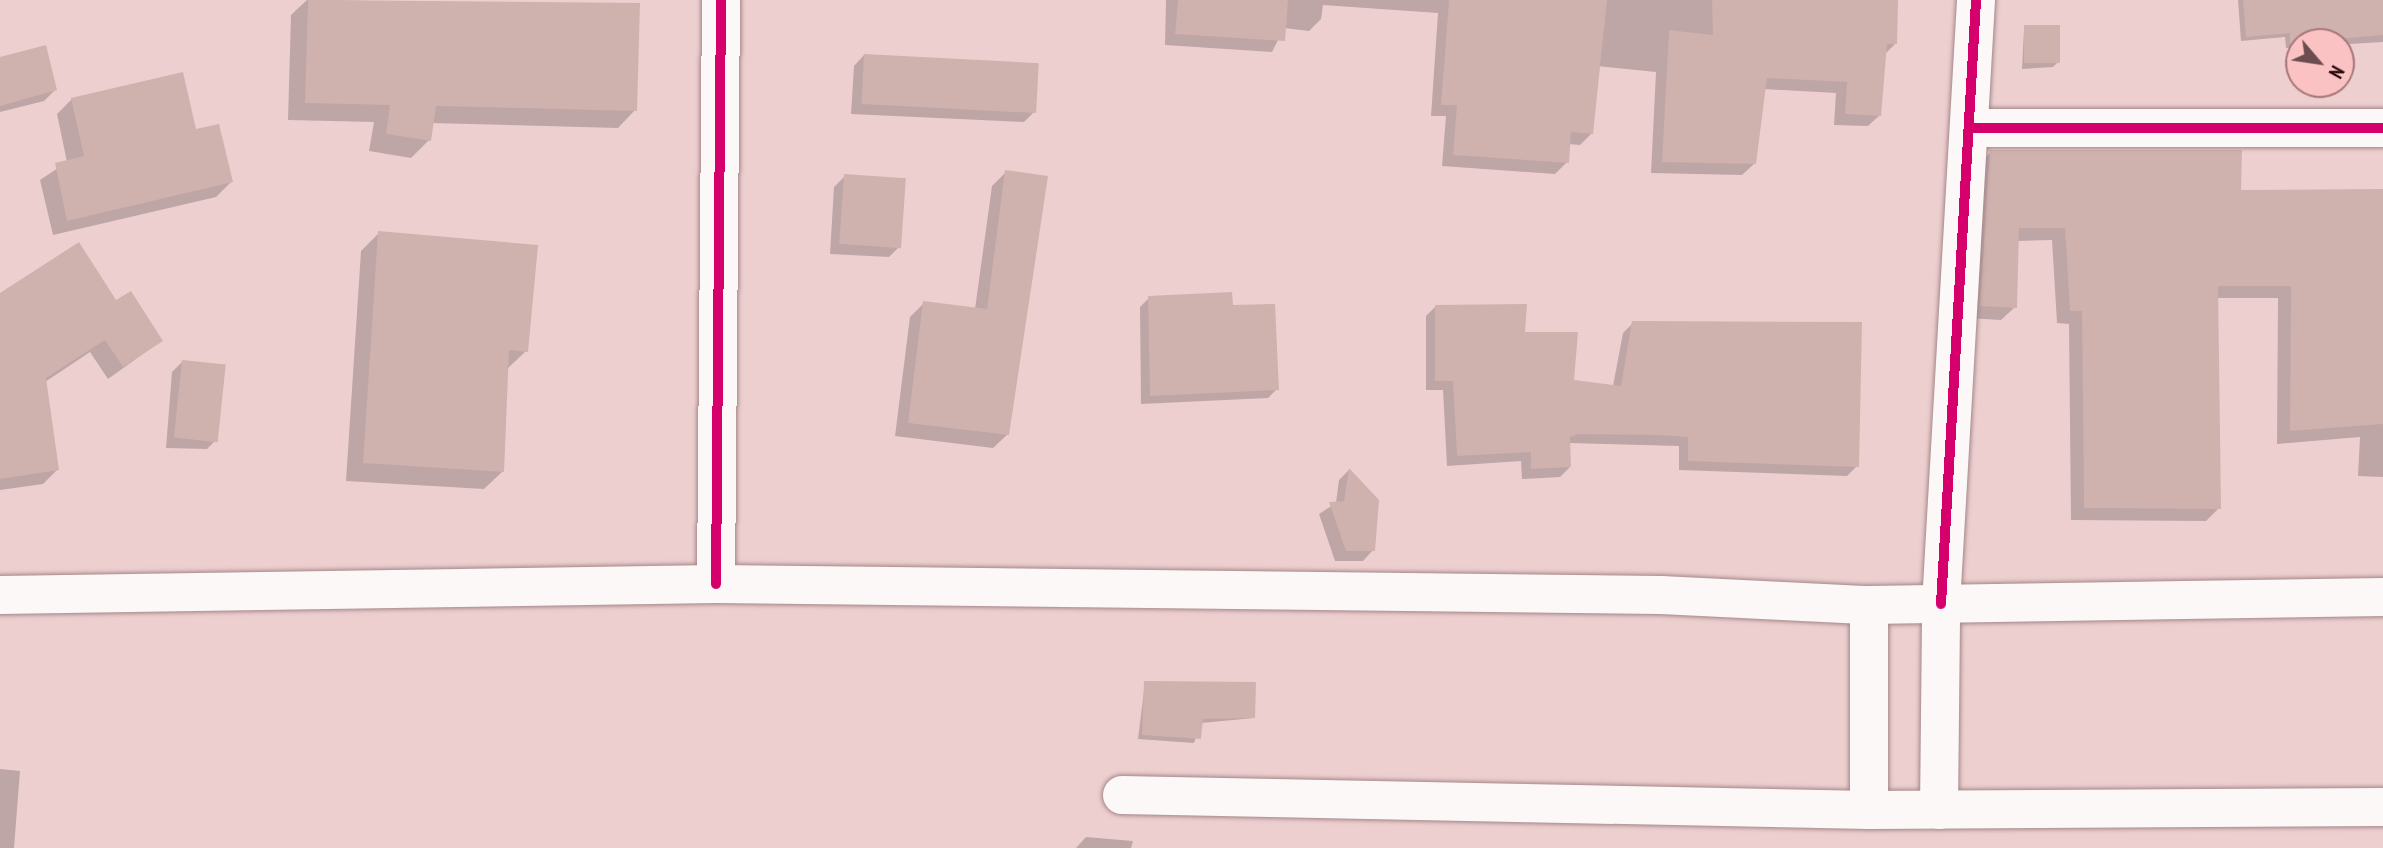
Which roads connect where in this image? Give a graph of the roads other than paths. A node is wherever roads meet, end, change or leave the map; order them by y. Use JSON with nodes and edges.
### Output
{"nodes":[{"id":1,"x":721,"y":0,"type":"edge"},
{"id":2,"x":1976,"y":0,"type":"edge"},
{"id":3,"x":1970,"y":128,"type":"junction"},
{"id":4,"x":2383,"y":128,"type":"edge"},
{"id":5,"x":716,"y":584,"type":"junction"},
{"id":6,"x":0,"y":595,"type":"edge"},
{"id":7,"x":2383,"y":597,"type":"edge"},
{"id":8,"x":1941,"y":604,"type":"junction"},
{"id":9,"x":1869,"y":605,"type":"junction"},
{"id":10,"x":1122,"y":795,"type":"dead end"},
{"id":11,"x":2383,"y":807,"type":"edge"},
{"id":12,"x":1869,"y":810,"type":"junction"},
{"id":13,"x":1939,"y":810,"type":"junction"}],
"edges":[{"from":1,"to":5,"type":"main road"},
{"from":2,"to":3,"type":"main road"},
{"from":3,"to":4,"type":"main road"},
{"from":3,"to":8,"type":"main road"},
{"from":5,"to":6,"type":"main road"},
{"from":5,"to":9,"type":"main road"},
{"from":7,"to":8,"type":"main road"},
{"from":8,"to":9,"type":"main road"},
{"from":8,"to":13,"type":"main road"},
{"from":9,"to":12,"type":"main road"},
{"from":10,"to":12,"type":"main road"},
{"from":11,"to":13,"type":"main road"},
{"from":12,"to":13,"type":"main road"}]}
